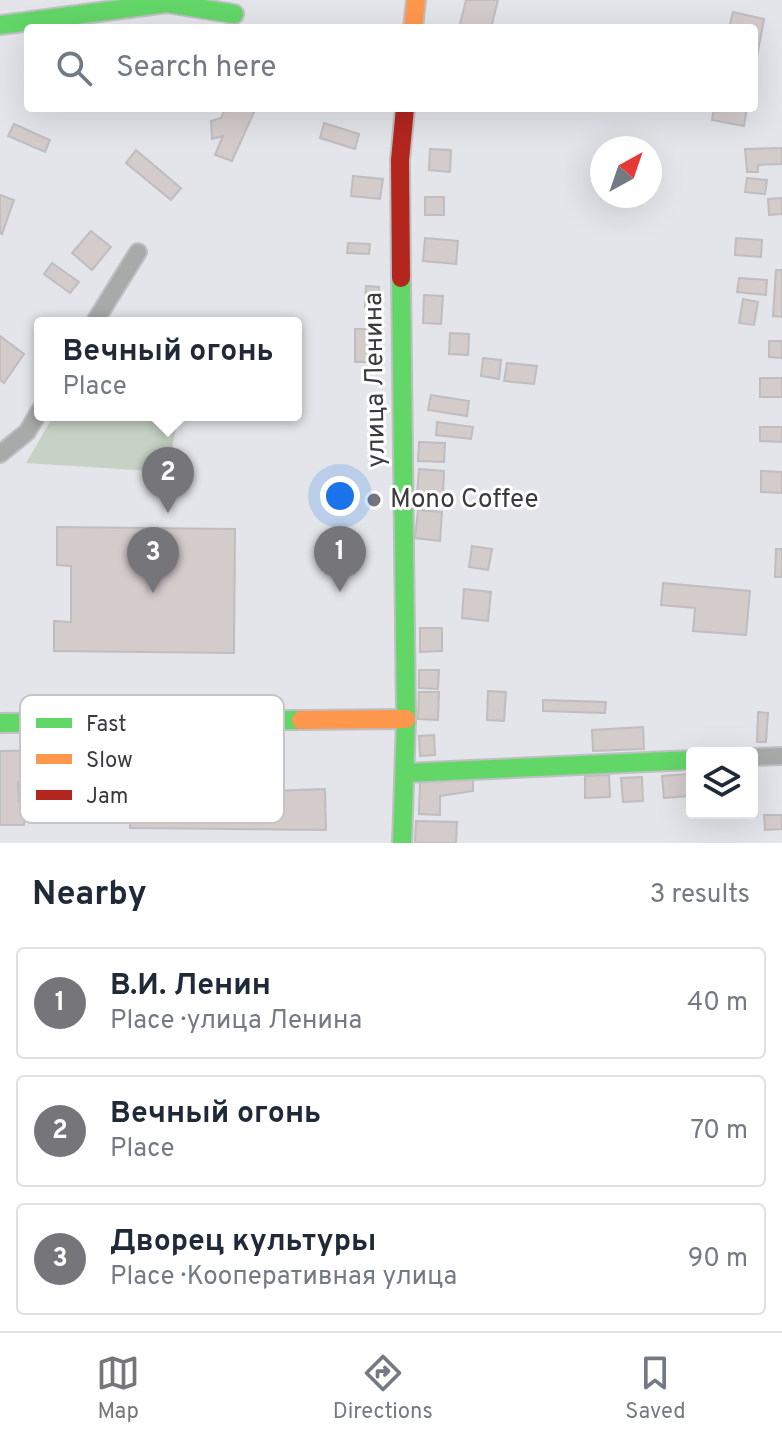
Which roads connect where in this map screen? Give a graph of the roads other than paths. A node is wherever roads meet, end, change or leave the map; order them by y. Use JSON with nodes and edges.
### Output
{"nodes":[{"id":1,"x":416,"y":0,"type":"edge"},
{"id":2,"x":168,"y":1,"type":"edge"},
{"id":3,"x":234,"y":14,"type":"dead end"},
{"id":4,"x":413,"y":24,"type":"edge"},
{"id":5,"x":0,"y":25,"type":"edge"},
{"id":6,"x":405,"y":112,"type":"edge"},
{"id":7,"x":138,"y":252,"type":"dead end"},
{"id":8,"x":98,"y":317,"type":"edge"},
{"id":9,"x":34,"y":420,"type":"edge"},
{"id":10,"x":0,"y":454,"type":"edge"},
{"id":11,"x":406,"y":719,"type":"junction"},
{"id":12,"x":284,"y":720,"type":"edge"},
{"id":13,"x":0,"y":723,"type":"edge"},
{"id":14,"x":20,"y":723,"type":"edge"},
{"id":15,"x":782,"y":756,"type":"edge"},
{"id":16,"x":758,"y":757,"type":"edge"},
{"id":17,"x":686,"y":760,"type":"edge"},
{"id":18,"x":405,"y":773,"type":"junction"},
{"id":19,"x":402,"y":843,"type":"edge"}],
"edges":[{"from":1,"to":4,"type":"street"},
{"from":2,"to":3,"type":"street"},
{"from":2,"to":5,"type":"street"},
{"from":6,"to":11,"type":"street","name":"улица Ленина"},
{"from":7,"to":8,"type":"street"},
{"from":9,"to":10,"type":"street"},
{"from":11,"to":12,"type":"street"},
{"from":11,"to":18,"type":"street","name":"улица Ленина"},
{"from":13,"to":14,"type":"street"},
{"from":15,"to":16,"type":"street"},
{"from":17,"to":18,"type":"street"},
{"from":18,"to":19,"type":"street","name":"улица Ленина"}]}
